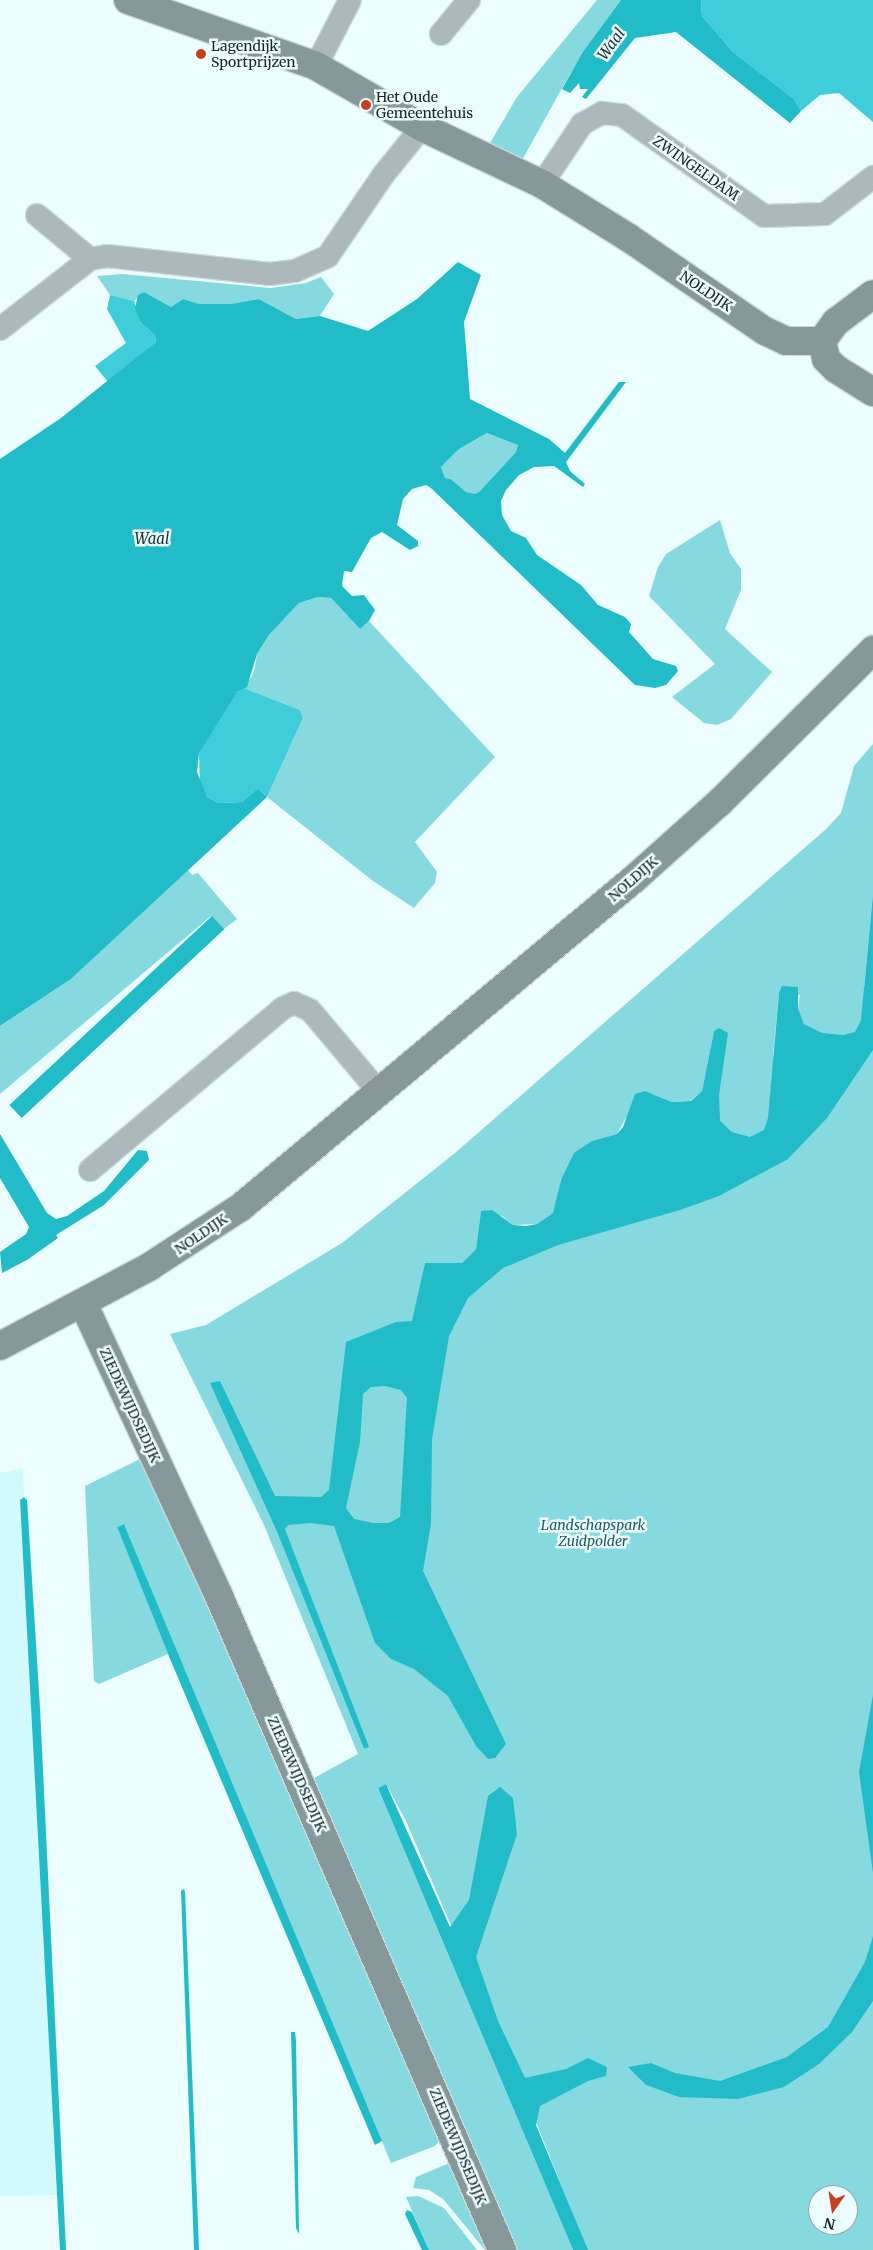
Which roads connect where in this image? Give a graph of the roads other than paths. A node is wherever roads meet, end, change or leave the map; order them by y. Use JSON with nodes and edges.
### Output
{"nodes":[{"id":1,"x":128,"y":0,"type":"edge"},
{"id":2,"x":350,"y":0,"type":"edge"},
{"id":3,"x":469,"y":0,"type":"edge"},
{"id":4,"x":441,"y":34,"type":"dead end"},
{"id":5,"x":316,"y":66,"type":"junction"},
{"id":6,"x":422,"y":128,"type":"junction"},
{"id":7,"x":873,"y":176,"type":"edge"},
{"id":8,"x":531,"y":179,"type":"junction"},
{"id":9,"x":37,"y":215,"type":"dead end"},
{"id":10,"x":90,"y":259,"type":"junction"},
{"id":11,"x":873,"y":294,"type":"edge"},
{"id":12,"x":0,"y":329,"type":"edge"},
{"id":13,"x":822,"y":341,"type":"junction"},
{"id":14,"x":873,"y":392,"type":"edge"},
{"id":15,"x":873,"y":650,"type":"edge"},
{"id":16,"x":380,"y":1093,"type":"junction"},
{"id":17,"x":90,"y":1170,"type":"dead end"},
{"id":18,"x":83,"y":1303,"type":"junction"},
{"id":19,"x":1,"y":1345,"type":"edge"},
{"id":20,"x":502,"y":2250,"type":"edge"}],
"edges":[{"from":1,"to":5,"type":"street","name":"NOLDIJK"},
{"from":2,"to":5,"type":"street"},
{"from":3,"to":4,"type":"street"},
{"from":5,"to":6,"type":"street","name":"NOLDIJK"},
{"from":6,"to":8,"type":"street","name":"NOLDIJK"},
{"from":6,"to":10,"type":"street"},
{"from":7,"to":8,"type":"street","name":"ZWINGELDAM"},
{"from":8,"to":13,"type":"street","name":"NOLDIJK"},
{"from":9,"to":10,"type":"street"},
{"from":10,"to":12,"type":"street"},
{"from":11,"to":13,"type":"street"},
{"from":13,"to":14,"type":"street"},
{"from":15,"to":16,"type":"street","name":"NOLDIJK"},
{"from":16,"to":17,"type":"street"},
{"from":16,"to":18,"type":"street","name":"NOLDIJK"},
{"from":18,"to":19,"type":"street","name":"NOLDIJK"},
{"from":18,"to":20,"type":"street","name":"ZIEDEWIJDSEDIJK"}]}
